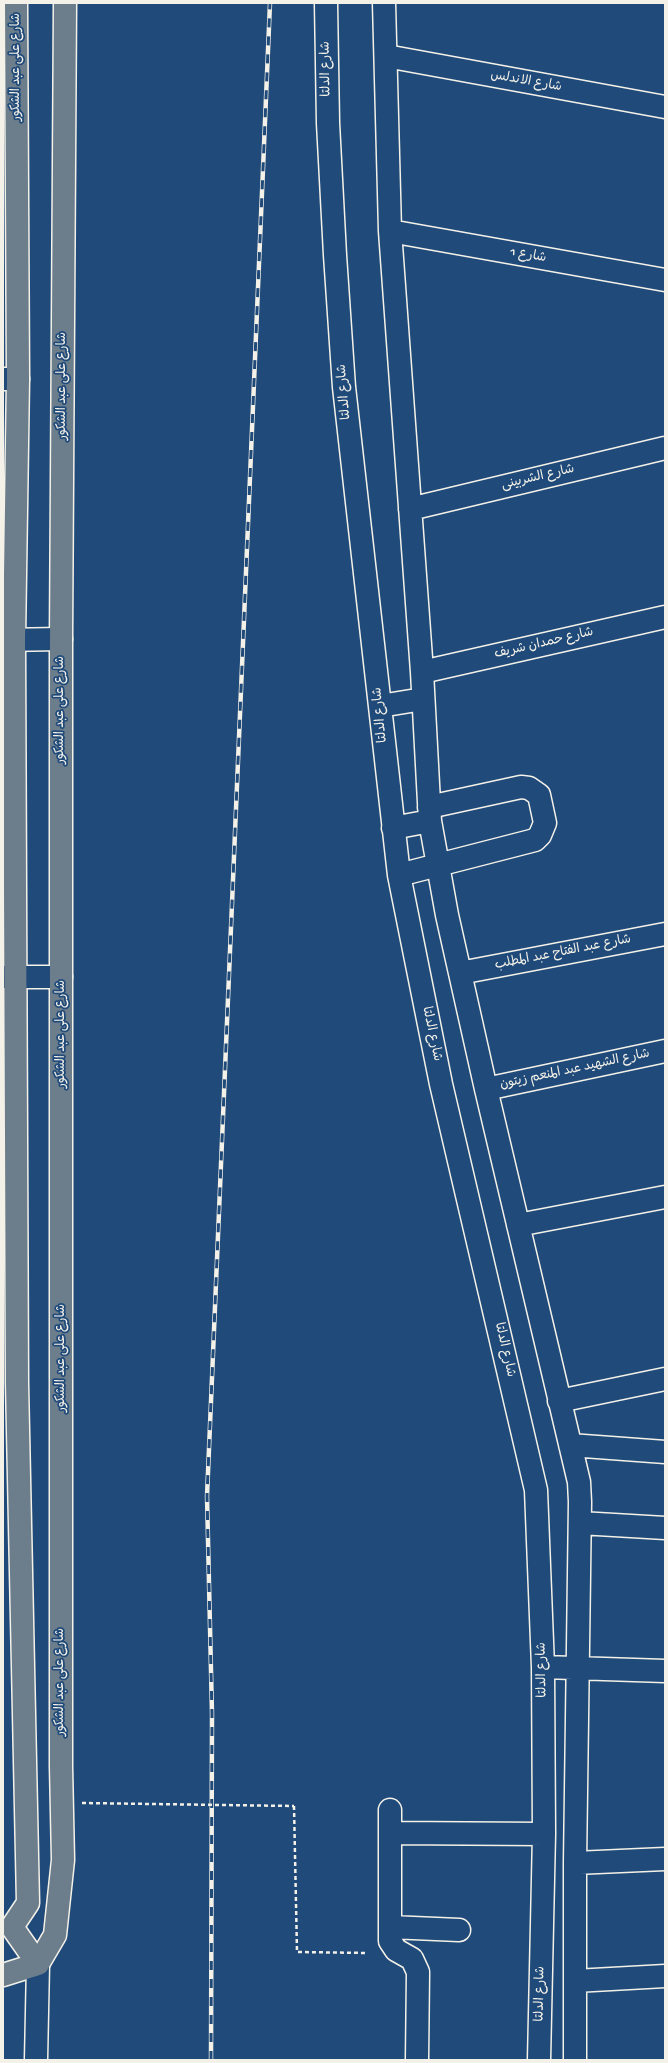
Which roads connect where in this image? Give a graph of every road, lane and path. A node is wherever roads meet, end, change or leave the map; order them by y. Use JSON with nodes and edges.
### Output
{"nodes":[{"id":1,"x":16,"y":3,"type":"edge"},
{"id":2,"x":65,"y":3,"type":"edge"},
{"id":3,"x":326,"y":3,"type":"edge"},
{"id":4,"x":384,"y":3,"type":"edge"},
{"id":5,"x":386,"y":56,"type":"junction"},
{"id":6,"x":10,"y":102,"type":"edge"},
{"id":7,"x":665,"y":107,"type":"edge"},
{"id":8,"x":390,"y":231,"type":"junction"},
{"id":9,"x":665,"y":280,"type":"edge"},
{"id":10,"x":11,"y":379,"type":"edge"},
{"id":11,"x":665,"y":448,"type":"edge"},
{"id":12,"x":410,"y":509,"type":"junction"},
{"id":13,"x":665,"y":617,"type":"edge"},
{"id":14,"x":61,"y":639,"type":"junction"},
{"id":15,"x":8,"y":640,"type":"edge"},
{"id":16,"x":422,"y":672,"type":"junction"},
{"id":17,"x":423,"y":698,"type":"junction"},
{"id":18,"x":380,"y":706,"type":"junction"},
{"id":19,"x":430,"y":814,"type":"junction"},
{"id":20,"x":393,"y":828,"type":"junction"},
{"id":21,"x":437,"y":865,"type":"junction"},
{"id":22,"x":399,"y":874,"type":"junction"},
{"id":23,"x":665,"y":934,"type":"edge"},
{"id":24,"x":460,"y":973,"type":"junction"},
{"id":25,"x":9,"y":976,"type":"edge"},
{"id":26,"x":61,"y":976,"type":"junction"},
{"id":27,"x":665,"y":1051,"type":"edge"},
{"id":28,"x":10,"y":1064,"type":"edge"},
{"id":29,"x":486,"y":1089,"type":"junction"},
{"id":30,"x":665,"y":1197,"type":"edge"},
{"id":31,"x":518,"y":1224,"type":"junction"},
{"id":32,"x":665,"y":1379,"type":"edge"},
{"id":33,"x":559,"y":1401,"type":"junction"},
{"id":34,"x":570,"y":1445,"type":"junction"},
{"id":35,"x":665,"y":1452,"type":"edge"},
{"id":36,"x":580,"y":1523,"type":"junction"},
{"id":37,"x":665,"y":1528,"type":"edge"},
{"id":38,"x":543,"y":1667,"type":"junction"},
{"id":39,"x":578,"y":1667,"type":"junction"},
{"id":40,"x":665,"y":1671,"type":"edge"},
{"id":41,"x":82,"y":1803,"type":"dead end"},
{"id":42,"x":390,"y":1810,"type":"dead end"},
{"id":43,"x":390,"y":1834,"type":"junction"},
{"id":44,"x":544,"y":1834,"type":"junction"},
{"id":45,"x":665,"y":1859,"type":"edge"},
{"id":46,"x":575,"y":1863,"type":"junction"},
{"id":47,"x":390,"y":1927,"type":"junction"},
{"id":48,"x":8,"y":1928,"type":"edge"},
{"id":49,"x":459,"y":1930,"type":"dead end"},
{"id":50,"x":401,"y":1953,"type":"junction"},
{"id":51,"x":38,"y":1964,"type":"junction"},
{"id":52,"x":3,"y":1975,"type":"edge"},
{"id":53,"x":665,"y":1976,"type":"edge"},
{"id":54,"x":575,"y":1981,"type":"junction"},
{"id":55,"x":36,"y":2060,"type":"edge"},
{"id":56,"x":417,"y":2060,"type":"edge"},
{"id":57,"x":539,"y":2060,"type":"edge"},
{"id":58,"x":575,"y":2060,"type":"edge"}],
"edges":[{"from":1,"to":6,"type":"main road","name":"شارع على عبد الشكور"},
{"from":2,"to":14,"type":"main road","name":"شارع على عبد الشكور"},
{"from":3,"to":18,"type":"street","name":"شارع الدلتا"},
{"from":4,"to":5,"type":"street"},
{"from":5,"to":7,"type":"street","name":"شارع الاندلس"},
{"from":5,"to":8,"type":"street"},
{"from":6,"to":10,"type":"main road","name":"شارع على عبد الشكور"},
{"from":8,"to":9,"type":"street","name":"شارع 1"},
{"from":8,"to":12,"type":"street"},
{"from":10,"to":15,"type":"main road","name":"شارع على عبد الشكور"},
{"from":11,"to":12,"type":"street","name":"شارع الشربينى"},
{"from":12,"to":16,"type":"street"},
{"from":13,"to":16,"type":"street","name":"شارع حمدان شريف"},
{"from":14,"to":15,"type":"street"},
{"from":14,"to":26,"type":"main road","name":"شارع على عبد الشكور"},
{"from":15,"to":25,"type":"main road","name":"شارع على عبد الشكور"},
{"from":16,"to":17,"type":"street"},
{"from":17,"to":18,"type":"street"},
{"from":17,"to":19,"type":"street"},
{"from":18,"to":20,"type":"street","name":"شارع الدلتا"},
{"from":19,"to":20,"type":"street"},
{"from":19,"to":21,"type":"street"},
{"from":19,"to":21,"type":"street"},
{"from":20,"to":22,"type":"street","name":"شارع الدلتا"},
{"from":21,"to":22,"type":"street"},
{"from":21,"to":24,"type":"street"},
{"from":22,"to":38,"type":"street","name":"شارع الدلتا"},
{"from":23,"to":24,"type":"street","name":"شارع عبد الفتاح عبد المطلب"},
{"from":24,"to":29,"type":"street"},
{"from":25,"to":26,"type":"street"},
{"from":25,"to":28,"type":"main road","name":"شارع على عبد الشكور"},
{"from":26,"to":51,"type":"main road","name":"شارع على عبد الشكور"},
{"from":27,"to":29,"type":"street","name":"شارع الشهيد عبد المنعم زيتون"},
{"from":28,"to":48,"type":"main road","name":"شارع على عبد الشكور"},
{"from":29,"to":31,"type":"street"},
{"from":30,"to":31,"type":"street"},
{"from":31,"to":33,"type":"street"},
{"from":32,"to":33,"type":"street"},
{"from":33,"to":34,"type":"street"},
{"from":34,"to":35,"type":"street"},
{"from":34,"to":36,"type":"street"},
{"from":36,"to":37,"type":"street"},
{"from":36,"to":39,"type":"street"},
{"from":38,"to":39,"type":"street"},
{"from":38,"to":44,"type":"street","name":"شارع الدلتا"},
{"from":39,"to":40,"type":"street"},
{"from":39,"to":46,"type":"street"},
{"from":41,"to":50,"type":"path","bridge":true},
{"from":42,"to":43,"type":"street"},
{"from":43,"to":44,"type":"street"},
{"from":43,"to":47,"type":"street"},
{"from":44,"to":57,"type":"street","name":"شارع الدلتا"},
{"from":45,"to":46,"type":"street"},
{"from":46,"to":54,"type":"street"},
{"from":47,"to":49,"type":"street"},
{"from":47,"to":50,"type":"street"},
{"from":48,"to":51,"type":"main road"},
{"from":50,"to":56,"type":"street"},
{"from":51,"to":52,"type":"main road"},
{"from":51,"to":55,"type":"street","name":"شارع على عبد الشكور"},
{"from":53,"to":54,"type":"street"},
{"from":54,"to":58,"type":"street"}]}
